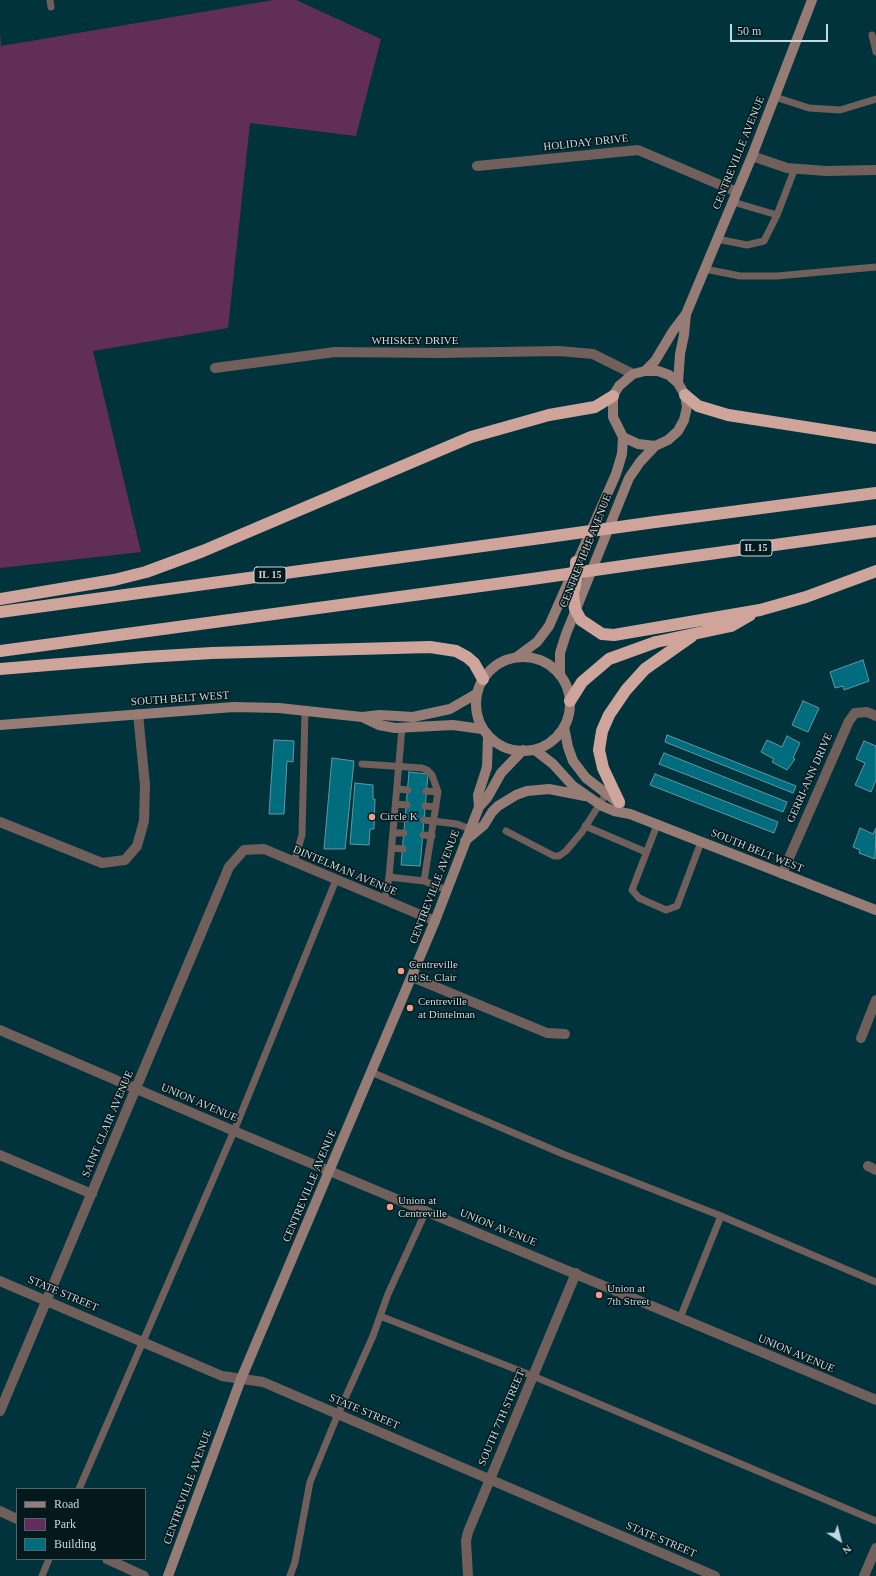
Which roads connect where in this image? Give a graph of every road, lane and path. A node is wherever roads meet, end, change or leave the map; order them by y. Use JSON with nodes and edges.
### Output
{"nodes":[{"id":1,"x":812,"y":0,"type":"edge"},
{"id":2,"x":872,"y":35,"type":"dead end"},
{"id":3,"x":876,"y":52,"type":"edge"},
{"id":4,"x":775,"y":97,"type":"junction"},
{"id":5,"x":876,"y":99,"type":"edge"},
{"id":6,"x":752,"y":156,"type":"junction"},
{"id":7,"x":477,"y":166,"type":"dead end"},
{"id":8,"x":795,"y":168,"type":"junction"},
{"id":9,"x":876,"y":170,"type":"edge"},
{"id":10,"x":737,"y":192,"type":"junction"},
{"id":11,"x":732,"y":202,"type":"junction"},
{"id":12,"x":777,"y":215,"type":"junction"},
{"id":13,"x":717,"y":239,"type":"junction"},
{"id":14,"x":876,"y":267,"type":"edge"},
{"id":15,"x":704,"y":269,"type":"junction"},
{"id":16,"x":686,"y":314,"type":"junction"},
{"id":17,"x":613,"y":366,"type":"junction"},
{"id":18,"x":215,"y":368,"type":"dead end"},
{"id":19,"x":645,"y":371,"type":"junction"},
{"id":20,"x":633,"y":374,"type":"junction"},
{"id":21,"x":678,"y":384,"type":"junction"},
{"id":22,"x":616,"y":391,"type":"junction"},
{"id":23,"x":685,"y":395,"type":"junction"},
{"id":24,"x":623,"y":437,"type":"junction"},
{"id":25,"x":876,"y":438,"type":"edge"},
{"id":26,"x":655,"y":446,"type":"junction"},
{"id":27,"x":876,"y":493,"type":"edge"},
{"id":28,"x":876,"y":532,"type":"edge"},
{"id":29,"x":576,"y":562,"type":"junction"},
{"id":30,"x":876,"y":571,"type":"edge"},
{"id":31,"x":0,"y":599,"type":"edge"},
{"id":32,"x":575,"y":609,"type":"junction"},
{"id":33,"x":760,"y":610,"type":"junction"},
{"id":34,"x":0,"y":612,"type":"edge"},
{"id":35,"x":697,"y":633,"type":"junction"},
{"id":36,"x":0,"y":651,"type":"edge"},
{"id":37,"x":518,"y":656,"type":"junction"},
{"id":38,"x":0,"y":669,"type":"edge"},
{"id":39,"x":560,"y":674,"type":"junction"},
{"id":40,"x":483,"y":679,"type":"junction"},
{"id":41,"x":476,"y":694,"type":"junction"},
{"id":42,"x":570,"y":701,"type":"junction"},
{"id":43,"x":305,"y":711,"type":"junction"},
{"id":44,"x":138,"y":714,"type":"junction"},
{"id":45,"x":876,"y":716,"type":"edge"},
{"id":46,"x":362,"y":717,"type":"junction"},
{"id":47,"x":0,"y":725,"type":"edge"},
{"id":48,"x":564,"y":726,"type":"junction"},
{"id":49,"x":402,"y":728,"type":"junction"},
{"id":50,"x":485,"y":733,"type":"junction"},
{"id":51,"x":523,"y":750,"type":"junction"},
{"id":52,"x":535,"y":750,"type":"junction"},
{"id":53,"x":362,"y":764,"type":"dead end"},
{"id":54,"x":399,"y":765,"type":"junction"},
{"id":55,"x":398,"y":789,"type":"junction"},
{"id":56,"x":408,"y":790,"type":"dead end"},
{"id":57,"x":426,"y":791,"type":"dead end"},
{"id":58,"x":438,"y":792,"type":"junction"},
{"id":59,"x":606,"y":794,"type":"junction"},
{"id":60,"x":586,"y":796,"type":"junction"},
{"id":61,"x":619,"y":802,"type":"junction"},
{"id":62,"x":396,"y":804,"type":"junction"},
{"id":63,"x":599,"y":804,"type":"junction"},
{"id":64,"x":407,"y":805,"type":"dead end"},
{"id":65,"x":425,"y":806,"type":"dead end"},
{"id":66,"x":436,"y":807,"type":"junction"},
{"id":67,"x":479,"y":807,"type":"junction"},
{"id":68,"x":630,"y":814,"type":"junction"},
{"id":69,"x":395,"y":818,"type":"junction"},
{"id":70,"x":405,"y":818,"type":"dead end"},
{"id":71,"x":424,"y":820,"type":"dead end"},
{"id":72,"x":0,"y":822,"type":"edge"},
{"id":73,"x":434,"y":822,"type":"junction"},
{"id":74,"x":657,"y":825,"type":"junction"},
{"id":75,"x":585,"y":826,"type":"junction"},
{"id":76,"x":470,"y":829,"type":"junction"},
{"id":77,"x":506,"y":831,"type":"dead end"},
{"id":78,"x":394,"y":833,"type":"junction"},
{"id":79,"x":404,"y":833,"type":"dead end"},
{"id":80,"x":423,"y":835,"type":"dead end"},
{"id":81,"x":432,"y":836,"type":"junction"},
{"id":82,"x":465,"y":841,"type":"junction"},
{"id":83,"x":701,"y":842,"type":"junction"},
{"id":84,"x":392,"y":848,"type":"junction"},
{"id":85,"x":403,"y":849,"type":"dead end"},
{"id":86,"x":244,"y":850,"type":"joint"},
{"id":87,"x":646,"y":852,"type":"junction"},
{"id":88,"x":294,"y":862,"type":"junction"},
{"id":89,"x":782,"y":874,"type":"junction"},
{"id":90,"x":389,"y":877,"type":"junction"},
{"id":91,"x":336,"y":880,"type":"junction"},
{"id":92,"x":424,"y":881,"type":"junction"},
{"id":93,"x":447,"y":890,"type":"junction"},
{"id":94,"x":429,"y":894,"type":"dead end"},
{"id":95,"x":385,"y":900,"type":"junction"},
{"id":96,"x":426,"y":901,"type":"dead end"},
{"id":97,"x":876,"y":910,"type":"edge"},
{"id":98,"x":436,"y":921,"type":"junction"},
{"id":99,"x":412,"y":977,"type":"junction"},
{"id":100,"x":876,"y":1000,"type":"edge"},
{"id":101,"x":0,"y":1030,"type":"edge"},
{"id":102,"x":565,"y":1034,"type":"dead end"},
{"id":103,"x":861,"y":1038,"type":"dead end"},
{"id":104,"x":371,"y":1072,"type":"junction"},
{"id":105,"x":136,"y":1089,"type":"junction"},
{"id":106,"x":234,"y":1131,"type":"junction"},
{"id":107,"x":0,"y":1155,"type":"edge"},
{"id":108,"x":330,"y":1171,"type":"junction"},
{"id":109,"x":92,"y":1194,"type":"junction"},
{"id":110,"x":426,"y":1211,"type":"junction"},
{"id":111,"x":721,"y":1216,"type":"junction"},
{"id":112,"x":576,"y":1273,"type":"junction"},
{"id":113,"x":0,"y":1280,"type":"edge"},
{"id":114,"x":876,"y":1282,"type":"edge"},
{"id":115,"x":48,"y":1300,"type":"junction"},
{"id":116,"x":380,"y":1316,"type":"junction"},
{"id":117,"x":680,"y":1318,"type":"junction"},
{"id":118,"x":143,"y":1342,"type":"junction"},
{"id":119,"x":533,"y":1376,"type":"junction"},
{"id":120,"x":241,"y":1379,"type":"junction"},
{"id":121,"x":876,"y":1400,"type":"edge"},
{"id":122,"x":0,"y":1411,"type":"edge"},
{"id":123,"x":338,"y":1414,"type":"junction"},
{"id":124,"x":489,"y":1478,"type":"junction"},
{"id":125,"x":79,"y":1488,"type":"edge"},
{"id":126,"x":0,"y":1511,"type":"edge"},
{"id":127,"x":16,"y":1518,"type":"edge"},
{"id":128,"x":876,"y":1521,"type":"edge"},
{"id":129,"x":876,"y":1548,"type":"edge"},
{"id":130,"x":49,"y":1560,"type":"edge"},
{"id":131,"x":108,"y":1560,"type":"edge"},
{"id":132,"x":42,"y":1576,"type":"edge"},
{"id":133,"x":144,"y":1576,"type":"edge"},
{"id":134,"x":168,"y":1576,"type":"edge"},
{"id":135,"x":290,"y":1576,"type":"edge"},
{"id":136,"x":468,"y":1576,"type":"edge"},
{"id":137,"x":715,"y":1576,"type":"edge"},
{"id":138,"x":864,"y":1576,"type":"edge"}],
"edges":[{"from":1,"to":4,"type":"main road","name":"CENTREVILLE AVENUE"},
{"from":2,"to":3,"type":"lane"},
{"from":4,"to":5,"type":"lane"},
{"from":4,"to":6,"type":"main road","name":"CENTREVILLE AVENUE"},
{"from":6,"to":8,"type":"street"},
{"from":6,"to":10,"type":"main road","name":"CENTREVILLE AVENUE"},
{"from":7,"to":10,"type":"street","name":"HOLIDAY DRIVE"},
{"from":8,"to":9,"type":"street"},
{"from":8,"to":12,"type":"lane"},
{"from":10,"to":11,"type":"main road","name":"CENTREVILLE AVENUE"},
{"from":11,"to":12,"type":"lane"},
{"from":11,"to":13,"type":"main road","name":"CENTREVILLE AVENUE"},
{"from":12,"to":13,"type":"lane"},
{"from":13,"to":15,"type":"main road","name":"CENTREVILLE AVENUE"},
{"from":14,"to":15,"type":"lane"},
{"from":15,"to":16,"type":"main road","name":"CENTREVILLE AVENUE"},
{"from":16,"to":19,"type":"main road","name":"CENTREVILLE AVENUE"},
{"from":16,"to":21,"type":"main road","name":"CENTREVILLE AVENUE"},
{"from":17,"to":18,"type":"street","name":"WHISKEY DRIVE"},
{"from":17,"to":20,"type":"street","name":"WHISKEY DRIVE"},
{"from":17,"to":22,"type":"street"},
{"from":19,"to":20,"type":"main road"},
{"from":19,"to":21,"type":"main road"},
{"from":20,"to":22,"type":"main road"},
{"from":21,"to":23,"type":"main road"},
{"from":22,"to":24,"type":"main road"},
{"from":22,"to":31,"type":"highway"},
{"from":23,"to":25,"type":"highway"},
{"from":23,"to":26,"type":"main road","name":"CENTREVILLE AVENUE"},
{"from":24,"to":26,"type":"main road"},
{"from":24,"to":29,"type":"main road","name":"CENTREVILLE AVENUE"},
{"from":26,"to":32,"type":"main road","name":"CENTREVILLE AVENUE"},
{"from":27,"to":34,"type":"highway","number":"IL 15","bridge":true},
{"from":28,"to":36,"type":"highway","number":"IL 15","bridge":true},
{"from":29,"to":32,"type":"highway"},
{"from":29,"to":37,"type":"main road","name":"CENTREVILLE AVENUE"},
{"from":30,"to":33,"type":"highway"},
{"from":32,"to":33,"type":"highway"},
{"from":32,"to":39,"type":"main road","name":"CENTREVILLE AVENUE"},
{"from":33,"to":35,"type":"highway"},
{"from":35,"to":42,"type":"highway"},
{"from":35,"to":61,"type":"highway"},
{"from":37,"to":39,"type":"main road"},
{"from":37,"to":40,"type":"main road"},
{"from":38,"to":40,"type":"highway"},
{"from":39,"to":42,"type":"main road","name":"SOUTH BELT WEST"},
{"from":40,"to":41,"type":"main road"},
{"from":41,"to":46,"type":"main road","name":"SOUTH BELT WEST"},
{"from":41,"to":50,"type":"main road"},
{"from":42,"to":48,"type":"main road","name":"SOUTH BELT WEST"},
{"from":43,"to":44,"type":"main road","name":"SOUTH BELT WEST"},
{"from":43,"to":46,"type":"main road","name":"SOUTH BELT WEST"},
{"from":43,"to":88,"type":"lane"},
{"from":44,"to":47,"type":"main road","name":"SOUTH BELT WEST"},
{"from":44,"to":72,"type":"street"},
{"from":45,"to":89,"type":"street","name":"GERRI-ANN DRIVE"},
{"from":46,"to":49,"type":"main road","name":"SOUTH BELT WEST"},
{"from":48,"to":52,"type":"main road","name":"SOUTH BELT WEST"},
{"from":48,"to":59,"type":"main road","name":"SOUTH BELT WEST"},
{"from":49,"to":50,"type":"main road","name":"SOUTH BELT WEST"},
{"from":49,"to":54,"type":"lane"},
{"from":50,"to":51,"type":"main road","name":"SOUTH BELT WEST"},
{"from":50,"to":67,"type":"main road","name":"CENTREVILLE AVENUE"},
{"from":51,"to":52,"type":"main road","name":"SOUTH BELT WEST"},
{"from":51,"to":67,"type":"main road","name":"CENTREVILLE AVENUE"},
{"from":52,"to":60,"type":"main road","name":"SOUTH BELT WEST"},
{"from":53,"to":54,"type":"lane"},
{"from":54,"to":55,"type":"lane"},
{"from":54,"to":58,"type":"lane"},
{"from":55,"to":56,"type":"lane"},
{"from":55,"to":62,"type":"lane"},
{"from":57,"to":58,"type":"lane"},
{"from":58,"to":66,"type":"lane"},
{"from":59,"to":61,"type":"main road","name":"SOUTH BELT WEST"},
{"from":59,"to":63,"type":"lane"},
{"from":60,"to":63,"type":"main road","name":"SOUTH BELT WEST"},
{"from":60,"to":82,"type":"main road"},
{"from":61,"to":68,"type":"main road","name":"SOUTH BELT WEST"},
{"from":62,"to":64,"type":"lane"},
{"from":62,"to":69,"type":"lane"},
{"from":63,"to":68,"type":"main road","name":"SOUTH BELT WEST"},
{"from":63,"to":75,"type":"lane"},
{"from":65,"to":66,"type":"lane"},
{"from":66,"to":73,"type":"lane"},
{"from":67,"to":76,"type":"main road","name":"CENTREVILLE AVENUE"},
{"from":68,"to":74,"type":"main road","name":"SOUTH BELT WEST"},
{"from":69,"to":70,"type":"lane"},
{"from":69,"to":78,"type":"lane"},
{"from":71,"to":73,"type":"lane"},
{"from":73,"to":76,"type":"lane"},
{"from":73,"to":81,"type":"lane"},
{"from":74,"to":83,"type":"main road","name":"SOUTH BELT WEST"},
{"from":74,"to":87,"type":"lane"},
{"from":75,"to":77,"type":"lane"},
{"from":75,"to":87,"type":"lane"},
{"from":76,"to":82,"type":"main road","name":"CENTREVILLE AVENUE"},
{"from":78,"to":79,"type":"lane"},
{"from":78,"to":84,"type":"lane"},
{"from":80,"to":81,"type":"lane"},
{"from":81,"to":92,"type":"lane"},
{"from":82,"to":93,"type":"main road","name":"CENTREVILLE AVENUE"},
{"from":83,"to":87,"type":"lane"},
{"from":83,"to":89,"type":"main road","name":"SOUTH BELT WEST"},
{"from":84,"to":85,"type":"lane"},
{"from":84,"to":90,"type":"lane"},
{"from":86,"to":88,"type":"street","name":"DINTELMAN AVENUE"},
{"from":86,"to":105,"type":"street","name":"SAINT CLAIR AVENUE"},
{"from":88,"to":91,"type":"street","name":"DINTELMAN AVENUE"},
{"from":89,"to":97,"type":"main road","name":"SOUTH BELT WEST"},
{"from":90,"to":92,"type":"lane"},
{"from":90,"to":95,"type":"lane"},
{"from":91,"to":95,"type":"street","name":"DINTELMAN AVENUE"},
{"from":91,"to":106,"type":"lane"},
{"from":92,"to":93,"type":"lane"},
{"from":93,"to":98,"type":"main road","name":"CENTREVILLE AVENUE"},
{"from":94,"to":96,"type":"path"},
{"from":95,"to":98,"type":"street","name":"DINTELMAN AVENUE"},
{"from":98,"to":99,"type":"main road","name":"CENTREVILLE AVENUE"},
{"from":99,"to":102,"type":"street"},
{"from":99,"to":104,"type":"main road","name":"CENTREVILLE AVENUE"},
{"from":100,"to":103,"type":"street"},
{"from":101,"to":105,"type":"street","name":"UNION AVENUE"},
{"from":104,"to":108,"type":"main road","name":"CENTREVILLE AVENUE"},
{"from":104,"to":111,"type":"lane"},
{"from":105,"to":106,"type":"street","name":"UNION AVENUE"},
{"from":105,"to":109,"type":"street","name":"SAINT CLAIR AVENUE"},
{"from":106,"to":108,"type":"street","name":"UNION AVENUE"},
{"from":106,"to":118,"type":"lane"},
{"from":107,"to":109,"type":"street"},
{"from":108,"to":110,"type":"street","name":"UNION AVENUE"},
{"from":108,"to":120,"type":"main road","name":"CENTREVILLE AVENUE"},
{"from":109,"to":115,"type":"street","name":"SAINT CLAIR AVENUE"},
{"from":110,"to":112,"type":"street","name":"UNION AVENUE"},
{"from":110,"to":116,"type":"lane"},
{"from":111,"to":114,"type":"lane"},
{"from":111,"to":117,"type":"lane"},
{"from":112,"to":117,"type":"street","name":"UNION AVENUE"},
{"from":112,"to":119,"type":"street","name":"SOUTH 7TH STREET"},
{"from":113,"to":115,"type":"street","name":"STATE STREET"},
{"from":115,"to":118,"type":"street","name":"STATE STREET"},
{"from":115,"to":122,"type":"street","name":"SAINT CLAIR AVENUE"},
{"from":116,"to":119,"type":"lane"},
{"from":116,"to":123,"type":"lane"},
{"from":117,"to":121,"type":"street","name":"UNION AVENUE"},
{"from":118,"to":120,"type":"street","name":"STATE STREET"},
{"from":118,"to":125,"type":"lane"},
{"from":119,"to":124,"type":"street","name":"SOUTH 7TH STREET"},
{"from":119,"to":128,"type":"lane"},
{"from":120,"to":123,"type":"street","name":"STATE STREET"},
{"from":120,"to":134,"type":"main road","name":"CENTREVILLE AVENUE"},
{"from":123,"to":124,"type":"street","name":"STATE STREET"},
{"from":123,"to":135,"type":"lane"},
{"from":124,"to":136,"type":"street","name":"SOUTH 7TH STREET"},
{"from":124,"to":137,"type":"street","name":"STATE STREET"},
{"from":126,"to":127,"type":"street"},
{"from":129,"to":138,"type":"street"},
{"from":130,"to":132,"type":"lane"},
{"from":131,"to":133,"type":"street"}]}
